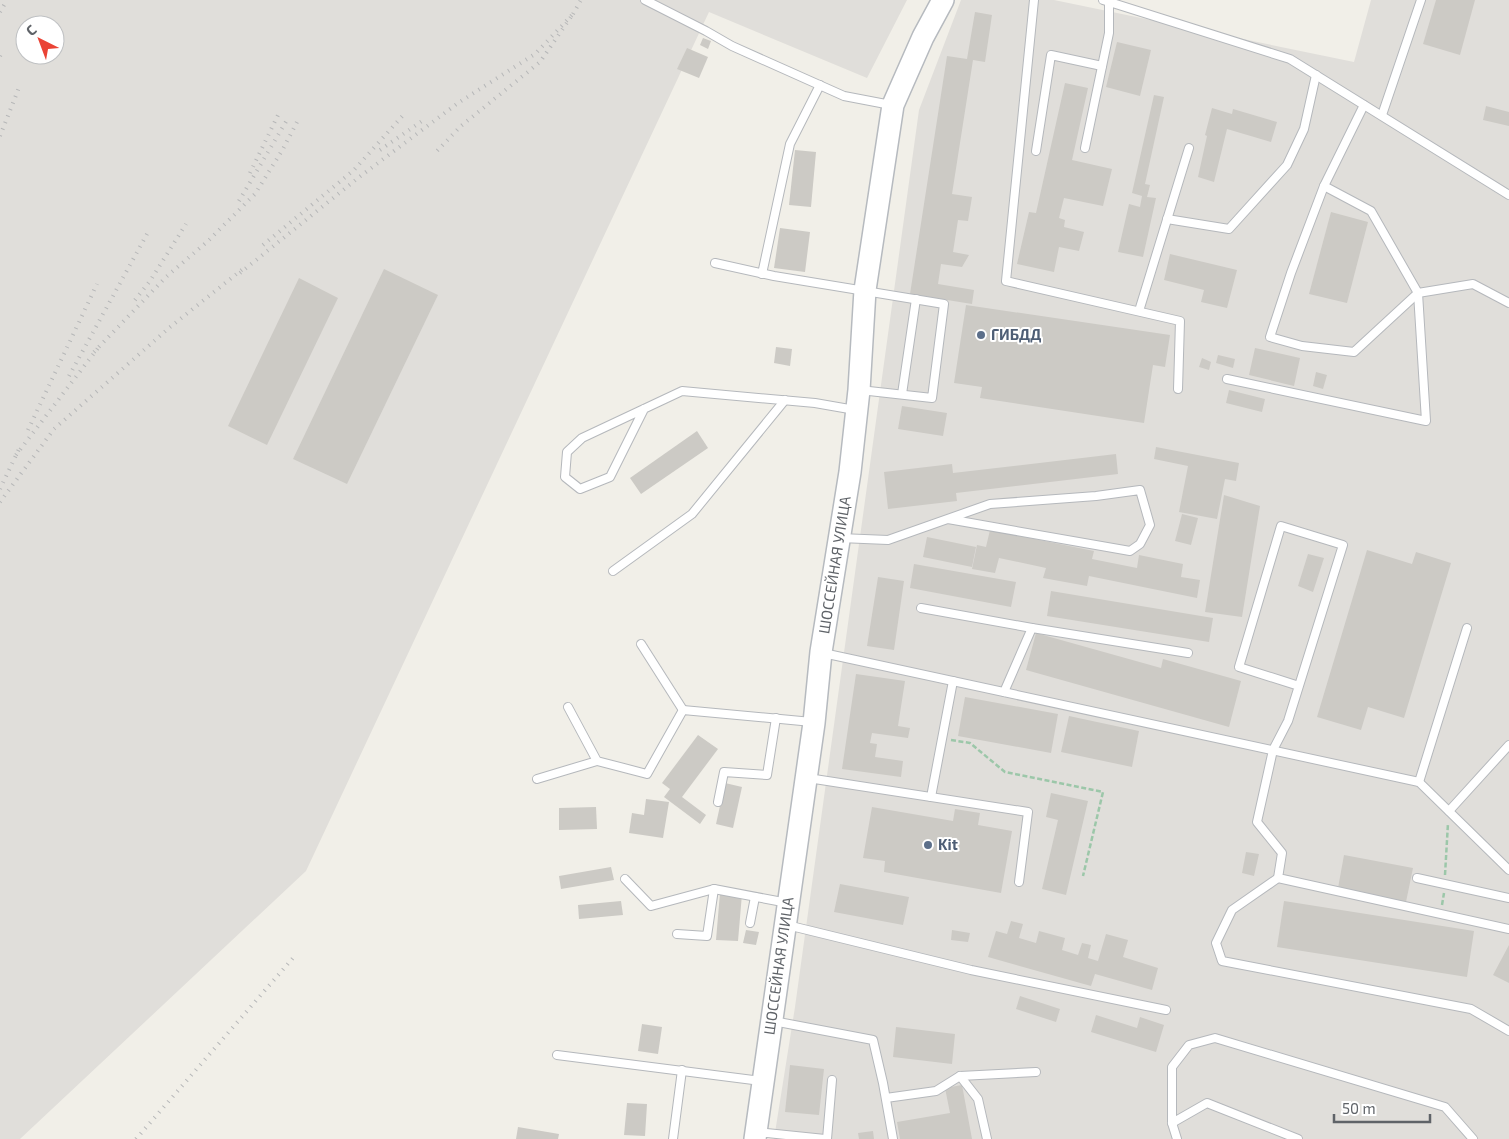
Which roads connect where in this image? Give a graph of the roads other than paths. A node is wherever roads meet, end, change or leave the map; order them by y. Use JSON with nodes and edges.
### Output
{"nodes":[{"id":1,"x":645,"y":0,"type":"edge"},
{"id":2,"x":943,"y":0,"type":"edge"},
{"id":3,"x":1034,"y":0,"type":"edge"},
{"id":4,"x":1421,"y":0,"type":"edge"},
{"id":5,"x":1106,"y":1,"type":"edge"},
{"id":6,"x":1102,"y":66,"type":"junction"},
{"id":7,"x":1316,"y":75,"type":"junction"},
{"id":8,"x":820,"y":85,"type":"junction"},
{"id":9,"x":893,"y":105,"type":"junction"},
{"id":10,"x":1364,"y":105,"type":"junction"},
{"id":11,"x":1382,"y":115,"type":"junction"},
{"id":12,"x":1085,"y":148,"type":"dead end"},
{"id":13,"x":1189,"y":148,"type":"dead end"},
{"id":14,"x":1036,"y":151,"type":"dead end"},
{"id":15,"x":1324,"y":186,"type":"junction"},
{"id":16,"x":1509,"y":195,"type":"edge"},
{"id":17,"x":1168,"y":219,"type":"junction"},
{"id":18,"x":715,"y":263,"type":"dead end"},
{"id":19,"x":762,"y":274,"type":"junction"},
{"id":20,"x":865,"y":290,"type":"junction"},
{"id":21,"x":1418,"y":293,"type":"junction"},
{"id":22,"x":916,"y":299,"type":"junction"},
{"id":23,"x":1509,"y":303,"type":"edge"},
{"id":24,"x":1138,"y":311,"type":"junction"},
{"id":25,"x":1227,"y":380,"type":"dead end"},
{"id":26,"x":1178,"y":389,"type":"dead end"},
{"id":27,"x":902,"y":394,"type":"junction"},
{"id":28,"x":785,"y":400,"type":"junction"},
{"id":29,"x":858,"y":400,"type":"junction"},
{"id":30,"x":644,"y":408,"type":"junction"},
{"id":31,"x":948,"y":519,"type":"junction"},
{"id":32,"x":840,"y":538,"type":"junction"},
{"id":33,"x":613,"y":571,"type":"dead end"},
{"id":34,"x":921,"y":608,"type":"dead end"},
{"id":35,"x":1032,"y":628,"type":"junction"},
{"id":36,"x":1467,"y":628,"type":"dead end"},
{"id":37,"x":641,"y":644,"type":"dead end"},
{"id":38,"x":821,"y":652,"type":"junction"},
{"id":39,"x":1188,"y":653,"type":"dead end"},
{"id":40,"x":953,"y":681,"type":"junction"},
{"id":41,"x":1299,"y":686,"type":"junction"},
{"id":42,"x":1004,"y":692,"type":"junction"},
{"id":43,"x":568,"y":707,"type":"dead end"},
{"id":44,"x":683,"y":710,"type":"junction"},
{"id":45,"x":776,"y":718,"type":"junction"},
{"id":46,"x":814,"y":722,"type":"junction"},
{"id":47,"x":1509,"y":745,"type":"edge"},
{"id":48,"x":1272,"y":750,"type":"junction"},
{"id":49,"x":597,"y":761,"type":"junction"},
{"id":50,"x":806,"y":778,"type":"junction"},
{"id":51,"x":538,"y":779,"type":"dead end"},
{"id":52,"x":1419,"y":782,"type":"junction"},
{"id":53,"x":931,"y":797,"type":"junction"},
{"id":54,"x":718,"y":802,"type":"dead end"},
{"id":55,"x":1449,"y":811,"type":"junction"},
{"id":56,"x":1509,"y":870,"type":"edge"},
{"id":57,"x":1278,"y":878,"type":"junction"},
{"id":58,"x":1418,"y":878,"type":"dead end"},
{"id":59,"x":625,"y":879,"type":"dead end"},
{"id":60,"x":1019,"y":882,"type":"dead end"},
{"id":61,"x":714,"y":889,"type":"junction"},
{"id":62,"x":755,"y":897,"type":"junction"},
{"id":63,"x":1509,"y":898,"type":"edge"},
{"id":64,"x":788,"y":903,"type":"junction"},
{"id":65,"x":750,"y":923,"type":"dead end"},
{"id":66,"x":785,"y":925,"type":"junction"},
{"id":67,"x":1509,"y":929,"type":"edge"},
{"id":68,"x":677,"y":934,"type":"dead end"},
{"id":69,"x":1166,"y":1010,"type":"dead end"},
{"id":70,"x":772,"y":1021,"type":"junction"},
{"id":71,"x":1509,"y":1031,"type":"edge"},
{"id":72,"x":557,"y":1055,"type":"dead end"},
{"id":73,"x":682,"y":1070,"type":"junction"},
{"id":74,"x":1036,"y":1072,"type":"dead end"},
{"id":75,"x":960,"y":1076,"type":"junction"},
{"id":76,"x":832,"y":1080,"type":"dead end"},
{"id":77,"x":763,"y":1081,"type":"junction"},
{"id":78,"x":886,"y":1098,"type":"junction"},
{"id":79,"x":1172,"y":1123,"type":"junction"},
{"id":80,"x":755,"y":1136,"type":"edge"},
{"id":81,"x":673,"y":1139,"type":"edge"},
{"id":82,"x":826,"y":1139,"type":"edge"},
{"id":83,"x":893,"y":1139,"type":"edge"},
{"id":84,"x":987,"y":1139,"type":"edge"},
{"id":85,"x":1177,"y":1139,"type":"edge"},
{"id":86,"x":1298,"y":1139,"type":"edge"},
{"id":87,"x":1473,"y":1139,"type":"edge"}],
"edges":[{"from":1,"to":8,"type":"lane"},
{"from":2,"to":9,"type":"main road","name":"ШОССЕЙНАЯ УЛИЦА"},
{"from":3,"to":24,"type":"lane"},
{"from":4,"to":11,"type":"lane"},
{"from":5,"to":6,"type":"lane"},
{"from":5,"to":7,"type":"lane"},
{"from":6,"to":12,"type":"lane"},
{"from":6,"to":14,"type":"lane"},
{"from":7,"to":10,"type":"lane"},
{"from":7,"to":17,"type":"lane"},
{"from":8,"to":9,"type":"lane"},
{"from":8,"to":19,"type":"lane"},
{"from":9,"to":20,"type":"main road","name":"ШОССЕЙНАЯ УЛИЦА"},
{"from":10,"to":11,"type":"lane"},
{"from":10,"to":15,"type":"lane"},
{"from":11,"to":16,"type":"lane"},
{"from":13,"to":17,"type":"lane"},
{"from":15,"to":21,"type":"lane"},
{"from":15,"to":21,"type":"lane"},
{"from":17,"to":24,"type":"lane"},
{"from":18,"to":19,"type":"lane"},
{"from":19,"to":20,"type":"lane"},
{"from":20,"to":22,"type":"lane"},
{"from":20,"to":29,"type":"main road","name":"ШОССЕЙНАЯ УЛИЦА"},
{"from":21,"to":23,"type":"lane"},
{"from":21,"to":25,"type":"lane"},
{"from":22,"to":27,"type":"lane"},
{"from":22,"to":27,"type":"lane"},
{"from":24,"to":26,"type":"lane"},
{"from":27,"to":29,"type":"lane"},
{"from":28,"to":29,"type":"lane"},
{"from":28,"to":30,"type":"lane"},
{"from":28,"to":33,"type":"lane"},
{"from":29,"to":32,"type":"main road","name":"ШОССЕЙНАЯ УЛИЦА"},
{"from":30,"to":30,"type":"lane"},
{"from":31,"to":31,"type":"lane"},
{"from":31,"to":32,"type":"lane"},
{"from":32,"to":38,"type":"main road","name":"ШОССЕЙНАЯ УЛИЦА"},
{"from":34,"to":35,"type":"lane"},
{"from":35,"to":39,"type":"lane"},
{"from":35,"to":42,"type":"lane"},
{"from":36,"to":52,"type":"lane"},
{"from":37,"to":44,"type":"lane"},
{"from":38,"to":40,"type":"lane"},
{"from":38,"to":46,"type":"main road","name":"ШОССЕЙНАЯ УЛИЦА"},
{"from":40,"to":42,"type":"lane"},
{"from":40,"to":53,"type":"lane"},
{"from":41,"to":41,"type":"lane"},
{"from":41,"to":48,"type":"lane"},
{"from":42,"to":48,"type":"lane"},
{"from":43,"to":49,"type":"lane"},
{"from":44,"to":45,"type":"lane"},
{"from":44,"to":49,"type":"lane"},
{"from":45,"to":46,"type":"lane"},
{"from":45,"to":54,"type":"lane"},
{"from":46,"to":50,"type":"main road","name":"ШОССЕЙНАЯ УЛИЦА"},
{"from":47,"to":55,"type":"lane"},
{"from":48,"to":52,"type":"lane"},
{"from":48,"to":57,"type":"lane"},
{"from":49,"to":51,"type":"lane"},
{"from":50,"to":53,"type":"lane"},
{"from":50,"to":64,"type":"main road","name":"ШОССЕЙНАЯ УЛИЦА"},
{"from":52,"to":55,"type":"lane"},
{"from":53,"to":60,"type":"lane"},
{"from":55,"to":56,"type":"lane"},
{"from":57,"to":67,"type":"lane"},
{"from":57,"to":71,"type":"lane"},
{"from":58,"to":63,"type":"lane"},
{"from":59,"to":61,"type":"lane"},
{"from":61,"to":62,"type":"lane"},
{"from":61,"to":68,"type":"lane"},
{"from":62,"to":64,"type":"lane"},
{"from":62,"to":65,"type":"lane"},
{"from":64,"to":66,"type":"main road","name":"ШОССЕЙНАЯ УЛИЦА"},
{"from":66,"to":69,"type":"lane"},
{"from":66,"to":70,"type":"main road","name":"ШОССЕЙНАЯ УЛИЦА"},
{"from":70,"to":77,"type":"main road","name":"ШОССЕЙНАЯ УЛИЦА"},
{"from":70,"to":78,"type":"lane"},
{"from":72,"to":73,"type":"lane"},
{"from":73,"to":77,"type":"lane"},
{"from":73,"to":81,"type":"lane"},
{"from":74,"to":75,"type":"lane"},
{"from":75,"to":78,"type":"lane"},
{"from":75,"to":84,"type":"lane"},
{"from":76,"to":82,"type":"lane"},
{"from":77,"to":80,"type":"main road","name":"ШОССЕЙНАЯ УЛИЦА"},
{"from":78,"to":83,"type":"lane"},
{"from":79,"to":85,"type":"lane"},
{"from":79,"to":86,"type":"lane"},
{"from":79,"to":87,"type":"lane"},
{"from":80,"to":82,"type":"lane"}]}
